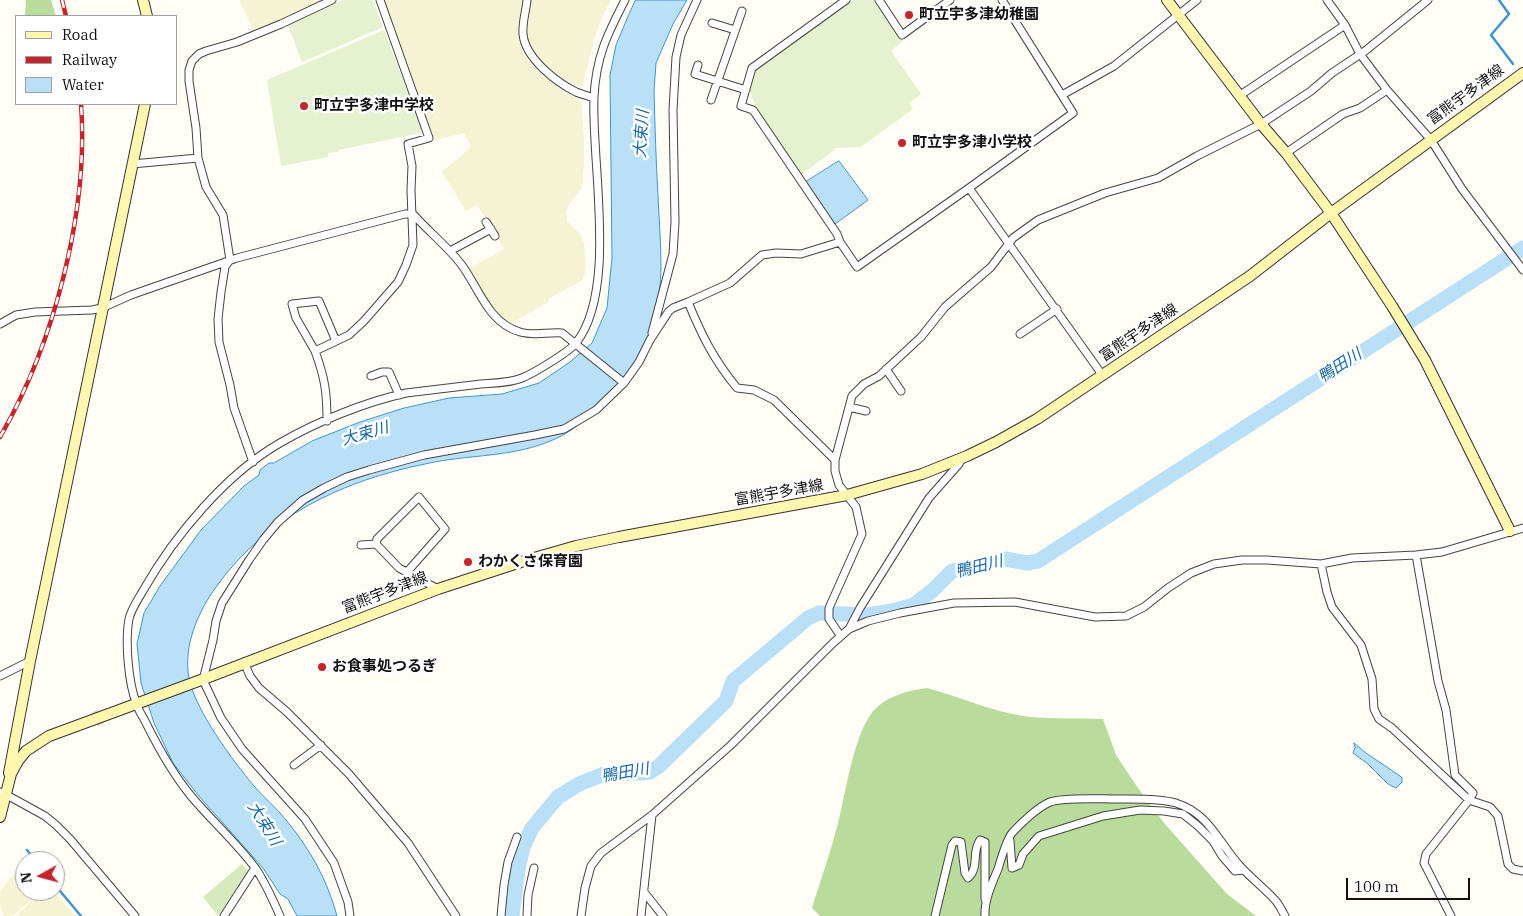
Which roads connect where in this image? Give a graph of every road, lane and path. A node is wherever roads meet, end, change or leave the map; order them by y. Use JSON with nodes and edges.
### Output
{"nodes":[{"id":1,"x":143,"y":0,"type":"edge"},
{"id":2,"x":330,"y":0,"type":"edge"},
{"id":3,"x":380,"y":0,"type":"edge"},
{"id":4,"x":527,"y":0,"type":"edge"},
{"id":5,"x":625,"y":0,"type":"edge"},
{"id":6,"x":697,"y":0,"type":"edge"},
{"id":7,"x":846,"y":0,"type":"edge"},
{"id":8,"x":879,"y":0,"type":"edge"},
{"id":9,"x":950,"y":0,"type":"edge"},
{"id":10,"x":1002,"y":0,"type":"edge"},
{"id":11,"x":1167,"y":0,"type":"edge"},
{"id":12,"x":1197,"y":0,"type":"edge"},
{"id":13,"x":1327,"y":0,"type":"edge"},
{"id":14,"x":1428,"y":0,"type":"edge"},
{"id":15,"x":742,"y":11,"type":"dead end"},
{"id":16,"x":147,"y":15,"type":"edge"},
{"id":17,"x":1178,"y":16,"type":"junction"},
{"id":18,"x":712,"y":23,"type":"dead end"},
{"id":19,"x":1345,"y":25,"type":"junction"},
{"id":20,"x":735,"y":30,"type":"junction"},
{"id":21,"x":1360,"y":54,"type":"junction"},
{"id":22,"x":698,"y":65,"type":"dead end"},
{"id":23,"x":1523,"y":72,"type":"edge"},
{"id":24,"x":717,"y":81,"type":"junction"},
{"id":25,"x":746,"y":90,"type":"junction"},
{"id":26,"x":1387,"y":90,"type":"junction"},
{"id":27,"x":1062,"y":95,"type":"junction"},
{"id":28,"x":1239,"y":96,"type":"junction"},
{"id":29,"x":594,"y":98,"type":"junction"},
{"id":30,"x":711,"y":100,"type":"dead end"},
{"id":31,"x":144,"y":105,"type":"edge"},
{"id":32,"x":1261,"y":124,"type":"junction"},
{"id":33,"x":1431,"y":140,"type":"junction"},
{"id":34,"x":1286,"y":153,"type":"junction"},
{"id":35,"x":198,"y":158,"type":"junction"},
{"id":36,"x":132,"y":164,"type":"junction"},
{"id":37,"x":969,"y":188,"type":"junction"},
{"id":38,"x":1331,"y":213,"type":"junction"},
{"id":39,"x":413,"y":214,"type":"junction"},
{"id":40,"x":495,"y":236,"type":"dead end"},
{"id":41,"x":840,"y":242,"type":"junction"},
{"id":42,"x":1009,"y":242,"type":"junction"},
{"id":43,"x":450,"y":251,"type":"junction"},
{"id":44,"x":230,"y":260,"type":"junction"},
{"id":45,"x":1523,"y":270,"type":"edge"},
{"id":46,"x":688,"y":302,"type":"junction"},
{"id":47,"x":102,"y":308,"type":"junction"},
{"id":48,"x":1056,"y":309,"type":"junction"},
{"id":49,"x":0,"y":324,"type":"edge"},
{"id":50,"x":1020,"y":334,"type":"dead end"},
{"id":51,"x":650,"y":340,"type":"junction"},
{"id":52,"x":336,"y":341,"type":"junction"},
{"id":53,"x":578,"y":346,"type":"junction"},
{"id":54,"x":315,"y":351,"type":"junction"},
{"id":55,"x":886,"y":369,"type":"junction"},
{"id":56,"x":371,"y":376,"type":"dead end"},
{"id":57,"x":1103,"y":376,"type":"junction"},
{"id":58,"x":623,"y":383,"type":"junction"},
{"id":59,"x":901,"y":391,"type":"dead end"},
{"id":60,"x":399,"y":395,"type":"junction"},
{"id":61,"x":849,"y":407,"type":"junction"},
{"id":62,"x":866,"y":411,"type":"dead end"},
{"id":63,"x":327,"y":421,"type":"junction"},
{"id":64,"x":962,"y":458,"type":"junction"},
{"id":65,"x":835,"y":460,"type":"junction"},
{"id":66,"x":253,"y":462,"type":"junction"},
{"id":67,"x":847,"y":495,"type":"junction"},
{"id":68,"x":1523,"y":528,"type":"edge"},
{"id":69,"x":1510,"y":531,"type":"junction"},
{"id":70,"x":376,"y":544,"type":"junction"},
{"id":71,"x":361,"y":545,"type":"dead end"},
{"id":72,"x":1416,"y":556,"type":"junction"},
{"id":73,"x":1321,"y":564,"type":"junction"},
{"id":74,"x":406,"y":572,"type":"junction"},
{"id":75,"x":438,"y":589,"type":"junction"},
{"id":76,"x":849,"y":629,"type":"junction"},
{"id":77,"x":840,"y":636,"type":"junction"},
{"id":78,"x":30,"y":661,"type":"junction"},
{"id":79,"x":244,"y":662,"type":"junction"},
{"id":80,"x":0,"y":676,"type":"edge"},
{"id":81,"x":202,"y":680,"type":"junction"},
{"id":82,"x":139,"y":703,"type":"junction"},
{"id":83,"x":321,"y":745,"type":"junction"},
{"id":84,"x":294,"y":765,"type":"dead end"},
{"id":85,"x":3,"y":793,"type":"edge"},
{"id":86,"x":1469,"y":800,"type":"junction"},
{"id":87,"x":652,"y":815,"type":"junction"},
{"id":88,"x":0,"y":817,"type":"edge"},
{"id":89,"x":517,"y":837,"type":"dead end"},
{"id":90,"x":1010,"y":838,"type":"junction"},
{"id":91,"x":255,"y":868,"type":"junction"},
{"id":92,"x":534,"y":868,"type":"dead end"},
{"id":93,"x":1243,"y":870,"type":"junction"},
{"id":94,"x":1523,"y":871,"type":"edge"},
{"id":95,"x":644,"y":892,"type":"junction"},
{"id":96,"x":985,"y":912,"type":"edge"},
{"id":97,"x":135,"y":916,"type":"edge"},
{"id":98,"x":224,"y":916,"type":"edge"},
{"id":99,"x":280,"y":916,"type":"edge"},
{"id":100,"x":350,"y":916,"type":"edge"},
{"id":101,"x":456,"y":916,"type":"edge"},
{"id":102,"x":501,"y":916,"type":"edge"},
{"id":103,"x":527,"y":916,"type":"edge"},
{"id":104,"x":582,"y":916,"type":"edge"},
{"id":105,"x":640,"y":916,"type":"edge"},
{"id":106,"x":663,"y":916,"type":"edge"},
{"id":107,"x":935,"y":916,"type":"edge"},
{"id":108,"x":1285,"y":916,"type":"edge"},
{"id":109,"x":1452,"y":916,"type":"edge"}],
"edges":[{"from":1,"to":16,"type":"main road"},
{"from":2,"to":35,"type":"street"},
{"from":3,"to":39,"type":"street"},
{"from":4,"to":29,"type":"street"},
{"from":5,"to":29,"type":"street"},
{"from":6,"to":51,"type":"street"},
{"from":7,"to":25,"type":"street"},
{"from":8,"to":9,"type":"street"},
{"from":10,"to":27,"type":"street"},
{"from":11,"to":17,"type":"main road"},
{"from":12,"to":17,"type":"street"},
{"from":13,"to":19,"type":"street"},
{"from":14,"to":21,"type":"street"},
{"from":15,"to":20,"type":"street"},
{"from":17,"to":27,"type":"street"},
{"from":17,"to":28,"type":"main road"},
{"from":18,"to":20,"type":"street"},
{"from":19,"to":21,"type":"street"},
{"from":19,"to":28,"type":"street"},
{"from":20,"to":24,"type":"street"},
{"from":21,"to":26,"type":"street"},
{"from":21,"to":32,"type":"street"},
{"from":22,"to":24,"type":"street"},
{"from":23,"to":33,"type":"main road","name":"富熊宇多津線"},
{"from":24,"to":25,"type":"street"},
{"from":24,"to":30,"type":"street"},
{"from":25,"to":41,"type":"street"},
{"from":26,"to":33,"type":"street"},
{"from":26,"to":34,"type":"street"},
{"from":27,"to":37,"type":"street"},
{"from":28,"to":32,"type":"main road"},
{"from":29,"to":53,"type":"street"},
{"from":31,"to":36,"type":"main road"},
{"from":32,"to":34,"type":"main road"},
{"from":32,"to":42,"type":"street"},
{"from":33,"to":38,"type":"main road","name":"富熊宇多津線"},
{"from":33,"to":45,"type":"street"},
{"from":34,"to":38,"type":"main road"},
{"from":35,"to":36,"type":"street"},
{"from":35,"to":44,"type":"street"},
{"from":36,"to":47,"type":"main road"},
{"from":37,"to":41,"type":"street"},
{"from":37,"to":42,"type":"street"},
{"from":38,"to":57,"type":"main road","name":"富熊宇多津線"},
{"from":38,"to":69,"type":"main road"},
{"from":39,"to":43,"type":"street"},
{"from":39,"to":44,"type":"street"},
{"from":39,"to":52,"type":"street"},
{"from":40,"to":43,"type":"street"},
{"from":41,"to":46,"type":"street"},
{"from":42,"to":48,"type":"street"},
{"from":42,"to":55,"type":"street"},
{"from":43,"to":53,"type":"street"},
{"from":44,"to":47,"type":"street"},
{"from":44,"to":66,"type":"street"},
{"from":46,"to":51,"type":"street"},
{"from":46,"to":65,"type":"street"},
{"from":47,"to":49,"type":"street"},
{"from":47,"to":78,"type":"main road"},
{"from":48,"to":50,"type":"street"},
{"from":48,"to":57,"type":"street"},
{"from":51,"to":58,"type":"street"},
{"from":52,"to":54,"type":"street"},
{"from":52,"to":54,"type":"street"},
{"from":53,"to":58,"type":"street"},
{"from":53,"to":60,"type":"street"},
{"from":54,"to":63,"type":"street"},
{"from":55,"to":59,"type":"street"},
{"from":55,"to":61,"type":"street"},
{"from":56,"to":60,"type":"street"},
{"from":57,"to":64,"type":"main road","name":"富熊宇多津線"},
{"from":58,"to":81,"type":"street"},
{"from":60,"to":63,"type":"street"},
{"from":61,"to":62,"type":"street"},
{"from":61,"to":65,"type":"street"},
{"from":63,"to":66,"type":"street"},
{"from":64,"to":67,"type":"main road","name":"富熊宇多津線"},
{"from":64,"to":76,"type":"street"},
{"from":65,"to":67,"type":"street"},
{"from":66,"to":82,"type":"street"},
{"from":67,"to":75,"type":"main road","name":"富熊宇多津線"},
{"from":67,"to":77,"type":"street"},
{"from":68,"to":69,"type":"street"},
{"from":69,"to":72,"type":"street"},
{"from":70,"to":71,"type":"street"},
{"from":70,"to":74,"type":"street"},
{"from":70,"to":74,"type":"street"},
{"from":72,"to":73,"type":"street"},
{"from":72,"to":86,"type":"street"},
{"from":73,"to":76,"type":"street"},
{"from":73,"to":86,"type":"street"},
{"from":74,"to":75,"type":"street"},
{"from":75,"to":79,"type":"main road","name":"富熊宇多津線"},
{"from":76,"to":77,"type":"street"},
{"from":77,"to":87,"type":"street"},
{"from":78,"to":80,"type":"street"},
{"from":78,"to":85,"type":"main road"},
{"from":79,"to":81,"type":"main road","name":"富熊宇多津線"},
{"from":79,"to":83,"type":"street"},
{"from":81,"to":82,"type":"main road","name":"富熊宇多津線"},
{"from":81,"to":100,"type":"street"},
{"from":82,"to":85,"type":"main road","name":"富熊宇多津線"},
{"from":82,"to":91,"type":"street"},
{"from":83,"to":84,"type":"street"},
{"from":83,"to":101,"type":"street"},
{"from":85,"to":88,"type":"main road","name":"富熊宇多津線"},
{"from":85,"to":97,"type":"street"},
{"from":86,"to":94,"type":"street"},
{"from":86,"to":109,"type":"street"},
{"from":87,"to":95,"type":"street"},
{"from":87,"to":104,"type":"street"},
{"from":89,"to":102,"type":"street"},
{"from":90,"to":93,"type":"street"},
{"from":90,"to":93,"type":"street"},
{"from":90,"to":96,"type":"street"},
{"from":91,"to":98,"type":"street"},
{"from":91,"to":99,"type":"street"},
{"from":92,"to":103,"type":"street"},
{"from":93,"to":108,"type":"street"},
{"from":95,"to":105,"type":"street"},
{"from":95,"to":106,"type":"street"},
{"from":96,"to":107,"type":"street"}]}
